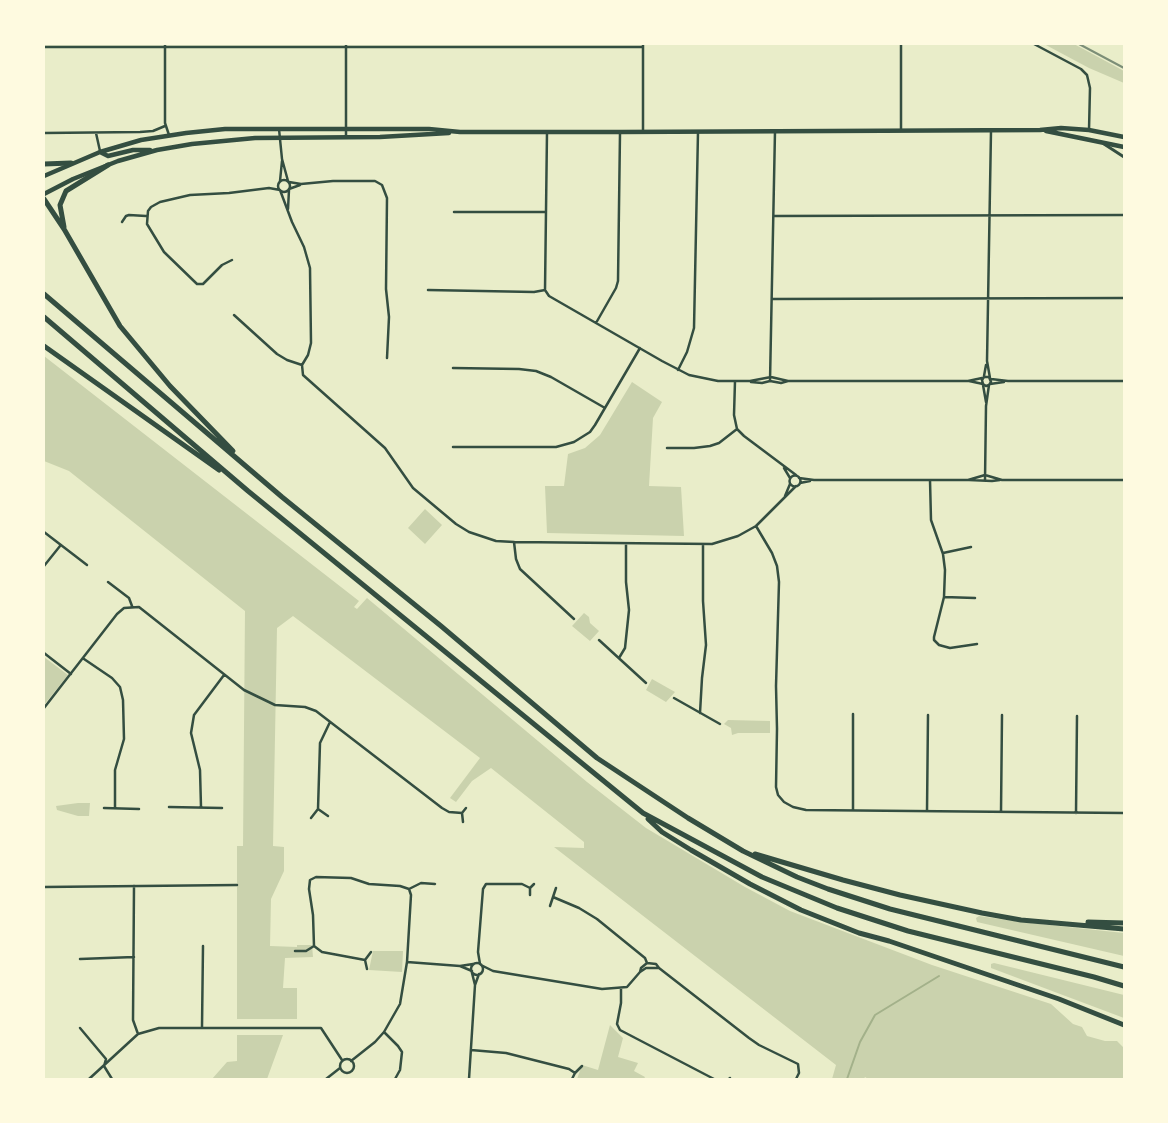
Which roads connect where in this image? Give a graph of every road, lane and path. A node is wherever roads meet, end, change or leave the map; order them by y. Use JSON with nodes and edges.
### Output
{"nodes":[{"id":1,"x":901,"y":44,"type":"edge"},
{"id":2,"x":1034,"y":44,"type":"edge"},
{"id":3,"x":165,"y":45,"type":"edge"},
{"id":4,"x":346,"y":45,"type":"edge"},
{"id":5,"x":643,"y":45,"type":"edge"},
{"id":6,"x":44,"y":47,"type":"edge"},
{"id":7,"x":165,"y":126,"type":"junction"},
{"id":8,"x":279,"y":129,"type":"junction"},
{"id":9,"x":346,"y":129,"type":"junction"},
{"id":10,"x":991,"y":130,"type":"junction"},
{"id":11,"x":1040,"y":130,"type":"junction"},
{"id":12,"x":1089,"y":130,"type":"junction"},
{"id":13,"x":698,"y":131,"type":"junction"},
{"id":14,"x":774,"y":131,"type":"junction"},
{"id":15,"x":901,"y":131,"type":"junction"},
{"id":16,"x":96,"y":132,"type":"junction"},
{"id":17,"x":460,"y":132,"type":"junction"},
{"id":18,"x":547,"y":132,"type":"junction"},
{"id":19,"x":620,"y":132,"type":"junction"},
{"id":20,"x":643,"y":132,"type":"junction"},
{"id":21,"x":44,"y":133,"type":"edge"},
{"id":22,"x":169,"y":135,"type":"junction"},
{"id":23,"x":1124,"y":136,"type":"edge"},
{"id":24,"x":280,"y":137,"type":"junction"},
{"id":25,"x":346,"y":137,"type":"junction"},
{"id":26,"x":1101,"y":142,"type":"junction"},
{"id":27,"x":170,"y":147,"type":"junction"},
{"id":28,"x":1124,"y":147,"type":"edge"},
{"id":29,"x":157,"y":150,"type":"junction"},
{"id":30,"x":100,"y":152,"type":"junction"},
{"id":31,"x":1124,"y":157,"type":"edge"},
{"id":32,"x":282,"y":159,"type":"junction"},
{"id":33,"x":72,"y":163,"type":"junction"},
{"id":34,"x":44,"y":164,"type":"edge"},
{"id":35,"x":108,"y":164,"type":"junction"},
{"id":36,"x":44,"y":176,"type":"edge"},
{"id":37,"x":280,"y":182,"type":"junction"},
{"id":38,"x":289,"y":182,"type":"junction"},
{"id":39,"x":301,"y":184,"type":"junction"},
{"id":40,"x":269,"y":188,"type":"junction"},
{"id":41,"x":280,"y":190,"type":"junction"},
{"id":42,"x":289,"y":190,"type":"junction"},
{"id":43,"x":44,"y":194,"type":"edge"},
{"id":44,"x":44,"y":199,"type":"edge"},
{"id":45,"x":454,"y":212,"type":"dead end"},
{"id":46,"x":546,"y":212,"type":"junction"},
{"id":47,"x":289,"y":213,"type":"junction"},
{"id":48,"x":1124,"y":215,"type":"edge"},
{"id":49,"x":146,"y":216,"type":"junction"},
{"id":50,"x":774,"y":216,"type":"junction"},
{"id":51,"x":990,"y":216,"type":"junction"},
{"id":52,"x":122,"y":222,"type":"dead end"},
{"id":53,"x":64,"y":229,"type":"junction"},
{"id":54,"x":232,"y":260,"type":"dead end"},
{"id":55,"x":428,"y":290,"type":"dead end"},
{"id":56,"x":545,"y":290,"type":"junction"},
{"id":57,"x":44,"y":294,"type":"edge"},
{"id":58,"x":988,"y":298,"type":"junction"},
{"id":59,"x":1124,"y":298,"type":"edge"},
{"id":60,"x":772,"y":299,"type":"junction"},
{"id":61,"x":234,"y":315,"type":"dead end"},
{"id":62,"x":44,"y":317,"type":"edge"},
{"id":63,"x":596,"y":323,"type":"junction"},
{"id":64,"x":44,"y":346,"type":"edge"},
{"id":65,"x":640,"y":348,"type":"junction"},
{"id":66,"x":387,"y":358,"type":"dead end"},
{"id":67,"x":987,"y":361,"type":"junction"},
{"id":68,"x":302,"y":365,"type":"junction"},
{"id":69,"x":453,"y":368,"type":"dead end"},
{"id":70,"x":678,"y":370,"type":"junction"},
{"id":71,"x":983,"y":378,"type":"junction"},
{"id":72,"x":990,"y":378,"type":"junction"},
{"id":73,"x":770,"y":379,"type":"junction"},
{"id":74,"x":968,"y":381,"type":"junction"},
{"id":75,"x":1008,"y":381,"type":"junction"},
{"id":76,"x":1124,"y":381,"type":"edge"},
{"id":77,"x":734,"y":382,"type":"junction"},
{"id":78,"x":983,"y":384,"type":"junction"},
{"id":79,"x":990,"y":385,"type":"junction"},
{"id":80,"x":986,"y":406,"type":"junction"},
{"id":81,"x":605,"y":408,"type":"junction"},
{"id":82,"x":737,"y":429,"type":"junction"},
{"id":83,"x":454,"y":447,"type":"dead end"},
{"id":84,"x":667,"y":448,"type":"dead end"},
{"id":85,"x":783,"y":467,"type":"junction"},
{"id":86,"x":796,"y":476,"type":"junction"},
{"id":87,"x":985,"y":476,"type":"junction"},
{"id":88,"x":790,"y":478,"type":"junction"},
{"id":89,"x":800,"y":478,"type":"junction"},
{"id":90,"x":814,"y":480,"type":"junction"},
{"id":91,"x":930,"y":480,"type":"junction"},
{"id":92,"x":968,"y":480,"type":"junction"},
{"id":93,"x":985,"y":480,"type":"junction"},
{"id":94,"x":1002,"y":480,"type":"junction"},
{"id":95,"x":1124,"y":480,"type":"edge"},
{"id":96,"x":800,"y":483,"type":"junction"},
{"id":97,"x":790,"y":484,"type":"junction"},
{"id":98,"x":796,"y":486,"type":"junction"},
{"id":99,"x":248,"y":490,"type":"junction"},
{"id":100,"x":282,"y":496,"type":"junction"},
{"id":101,"x":784,"y":498,"type":"junction"},
{"id":102,"x":756,"y":526,"type":"junction"},
{"id":103,"x":44,"y":532,"type":"edge"},
{"id":104,"x":514,"y":542,"type":"junction"},
{"id":105,"x":626,"y":544,"type":"junction"},
{"id":106,"x":60,"y":545,"type":"junction"},
{"id":107,"x":703,"y":545,"type":"junction"},
{"id":108,"x":971,"y":547,"type":"dead end"},
{"id":109,"x":943,"y":554,"type":"junction"},
{"id":110,"x":87,"y":565,"type":"dead end"},
{"id":111,"x":44,"y":566,"type":"edge"},
{"id":112,"x":108,"y":582,"type":"dead end"},
{"id":113,"x":944,"y":597,"type":"junction"},
{"id":114,"x":975,"y":598,"type":"dead end"},
{"id":115,"x":132,"y":606,"type":"junction"},
{"id":116,"x":574,"y":619,"type":"dead end"},
{"id":117,"x":599,"y":640,"type":"dead end"},
{"id":118,"x":977,"y":644,"type":"dead end"},
{"id":119,"x":44,"y":653,"type":"edge"},
{"id":120,"x":84,"y":658,"type":"junction"},
{"id":121,"x":619,"y":658,"type":"junction"},
{"id":122,"x":71,"y":674,"type":"junction"},
{"id":123,"x":224,"y":674,"type":"junction"},
{"id":124,"x":646,"y":683,"type":"dead end"},
{"id":125,"x":674,"y":698,"type":"dead end"},
{"id":126,"x":44,"y":708,"type":"edge"},
{"id":127,"x":700,"y":713,"type":"junction"},
{"id":128,"x":853,"y":714,"type":"dead end"},
{"id":129,"x":928,"y":715,"type":"dead end"},
{"id":130,"x":1002,"y":715,"type":"dead end"},
{"id":131,"x":1077,"y":716,"type":"dead end"},
{"id":132,"x":330,"y":722,"type":"junction"},
{"id":133,"x":720,"y":724,"type":"dead end"},
{"id":134,"x":169,"y":807,"type":"dead end"},
{"id":135,"x":201,"y":807,"type":"junction"},
{"id":136,"x":104,"y":808,"type":"dead end"},
{"id":137,"x":116,"y":808,"type":"junction"},
{"id":138,"x":222,"y":808,"type":"dead end"},
{"id":139,"x":466,"y":808,"type":"dead end"},
{"id":140,"x":318,"y":809,"type":"junction"},
{"id":141,"x":139,"y":810,"type":"dead end"},
{"id":142,"x":852,"y":810,"type":"junction"},
{"id":143,"x":927,"y":811,"type":"junction"},
{"id":144,"x":1001,"y":812,"type":"junction"},
{"id":145,"x":1076,"y":812,"type":"junction"},
{"id":146,"x":462,"y":813,"type":"junction"},
{"id":147,"x":643,"y":813,"type":"junction"},
{"id":148,"x":1124,"y":813,"type":"edge"},
{"id":149,"x":328,"y":816,"type":"dead end"},
{"id":150,"x":311,"y":818,"type":"dead end"},
{"id":151,"x":463,"y":822,"type":"dead end"},
{"id":152,"x":743,"y":851,"type":"junction"},
{"id":153,"x":435,"y":884,"type":"dead end"},
{"id":154,"x":534,"y":884,"type":"dead end"},
{"id":155,"x":237,"y":885,"type":"dead end"},
{"id":156,"x":134,"y":886,"type":"junction"},
{"id":157,"x":44,"y":887,"type":"edge"},
{"id":158,"x":530,"y":888,"type":"junction"},
{"id":159,"x":556,"y":888,"type":"dead end"},
{"id":160,"x":409,"y":889,"type":"junction"},
{"id":161,"x":530,"y":896,"type":"dead end"},
{"id":162,"x":553,"y":897,"type":"junction"},
{"id":163,"x":550,"y":906,"type":"dead end"},
{"id":164,"x":1052,"y":922,"type":"junction"},
{"id":165,"x":1124,"y":923,"type":"edge"},
{"id":166,"x":1124,"y":929,"type":"edge"},
{"id":167,"x":203,"y":946,"type":"dead end"},
{"id":168,"x":314,"y":946,"type":"junction"},
{"id":169,"x":295,"y":951,"type":"dead end"},
{"id":170,"x":371,"y":952,"type":"dead end"},
{"id":171,"x":478,"y":952,"type":"junction"},
{"id":172,"x":134,"y":957,"type":"junction"},
{"id":173,"x":80,"y":959,"type":"dead end"},
{"id":174,"x":365,"y":960,"type":"junction"},
{"id":175,"x":407,"y":962,"type":"junction"},
{"id":176,"x":647,"y":963,"type":"junction"},
{"id":177,"x":473,"y":964,"type":"junction"},
{"id":178,"x":481,"y":964,"type":"junction"},
{"id":179,"x":460,"y":966,"type":"junction"},
{"id":180,"x":649,"y":967,"type":"junction"},
{"id":181,"x":1124,"y":967,"type":"edge"},
{"id":182,"x":368,"y":968,"type":"dead end"},
{"id":183,"x":659,"y":968,"type":"junction"},
{"id":184,"x":493,"y":971,"type":"junction"},
{"id":185,"x":472,"y":972,"type":"junction"},
{"id":186,"x":640,"y":972,"type":"junction"},
{"id":187,"x":480,"y":973,"type":"junction"},
{"id":188,"x":475,"y":985,"type":"junction"},
{"id":189,"x":1124,"y":986,"type":"edge"},
{"id":190,"x":621,"y":988,"type":"junction"},
{"id":191,"x":1104,"y":1016,"type":"junction"},
{"id":192,"x":1124,"y":1024,"type":"edge"},
{"id":193,"x":202,"y":1027,"type":"junction"},
{"id":194,"x":80,"y":1028,"type":"dead end"},
{"id":195,"x":1124,"y":1029,"type":"edge"},
{"id":196,"x":384,"y":1032,"type":"junction"},
{"id":197,"x":138,"y":1034,"type":"junction"},
{"id":198,"x":471,"y":1050,"type":"junction"},
{"id":199,"x":342,"y":1060,"type":"junction"},
{"id":200,"x":351,"y":1061,"type":"junction"},
{"id":201,"x":104,"y":1066,"type":"junction"},
{"id":202,"x":582,"y":1066,"type":"dead end"},
{"id":203,"x":340,"y":1068,"type":"junction"},
{"id":204,"x":575,"y":1073,"type":"junction"},
{"id":205,"x":89,"y":1079,"type":"edge"},
{"id":206,"x":112,"y":1079,"type":"edge"},
{"id":207,"x":326,"y":1079,"type":"edge"},
{"id":208,"x":395,"y":1079,"type":"edge"},
{"id":209,"x":469,"y":1079,"type":"edge"},
{"id":210,"x":572,"y":1079,"type":"edge"},
{"id":211,"x":714,"y":1079,"type":"edge"},
{"id":212,"x":796,"y":1079,"type":"edge"}],
"edges":[{"from":1,"to":15,"type":"street"},
{"from":2,"to":12,"type":"street"},
{"from":3,"to":4,"type":"street"},
{"from":3,"to":6,"type":"street"},
{"from":3,"to":7,"type":"street"},
{"from":4,"to":5,"type":"street"},
{"from":4,"to":9,"type":"street"},
{"from":5,"to":20,"type":"street"},
{"from":7,"to":16,"type":"street"},
{"from":7,"to":22,"type":"street"},
{"from":8,"to":9,"type":"main road"},
{"from":8,"to":22,"type":"main road"},
{"from":8,"to":24,"type":"street"},
{"from":9,"to":17,"type":"main road"},
{"from":9,"to":25,"type":"street"},
{"from":10,"to":11,"type":"main road"},
{"from":10,"to":15,"type":"main road"},
{"from":10,"to":51,"type":"street"},
{"from":11,"to":12,"type":"main road"},
{"from":11,"to":26,"type":"main road"},
{"from":12,"to":23,"type":"main road"},
{"from":13,"to":14,"type":"main road"},
{"from":13,"to":20,"type":"main road"},
{"from":13,"to":70,"type":"street"},
{"from":14,"to":15,"type":"main road"},
{"from":14,"to":50,"type":"street"},
{"from":16,"to":21,"type":"street"},
{"from":16,"to":30,"type":"street"},
{"from":17,"to":18,"type":"main road"},
{"from":17,"to":25,"type":"main road"},
{"from":18,"to":19,"type":"main road"},
{"from":18,"to":46,"type":"street"},
{"from":19,"to":20,"type":"main road"},
{"from":19,"to":63,"type":"street"},
{"from":22,"to":27,"type":"main road"},
{"from":22,"to":30,"type":"main road"},
{"from":24,"to":25,"type":"main road"},
{"from":24,"to":27,"type":"main road"},
{"from":24,"to":32,"type":"street"},
{"from":26,"to":28,"type":"main road"},
{"from":26,"to":31,"type":"street"},
{"from":27,"to":29,"type":"main road"},
{"from":29,"to":30,"type":"main road"},
{"from":29,"to":35,"type":"main road"},
{"from":30,"to":33,"type":"main road"},
{"from":32,"to":37,"type":"street"},
{"from":32,"to":38,"type":"street"},
{"from":33,"to":34,"type":"highway"},
{"from":33,"to":36,"type":"main road"},
{"from":35,"to":43,"type":"main road"},
{"from":35,"to":53,"type":"highway"},
{"from":37,"to":38,"type":"street"},
{"from":37,"to":40,"type":"street"},
{"from":37,"to":41,"type":"street"},
{"from":38,"to":39,"type":"street"},
{"from":38,"to":42,"type":"street"},
{"from":39,"to":42,"type":"street"},
{"from":39,"to":66,"type":"street"},
{"from":40,"to":41,"type":"street"},
{"from":40,"to":49,"type":"street"},
{"from":41,"to":42,"type":"street"},
{"from":41,"to":47,"type":"street"},
{"from":42,"to":47,"type":"street"},
{"from":44,"to":53,"type":"highway"},
{"from":45,"to":46,"type":"street"},
{"from":46,"to":56,"type":"street"},
{"from":47,"to":68,"type":"street"},
{"from":48,"to":51,"type":"street"},
{"from":49,"to":52,"type":"street"},
{"from":49,"to":54,"type":"street"},
{"from":50,"to":51,"type":"street"},
{"from":50,"to":60,"type":"street"},
{"from":51,"to":58,"type":"street"},
{"from":53,"to":100,"type":"highway"},
{"from":55,"to":56,"type":"street"},
{"from":56,"to":63,"type":"street"},
{"from":57,"to":100,"type":"highway"},
{"from":58,"to":59,"type":"street"},
{"from":58,"to":60,"type":"street"},
{"from":58,"to":67,"type":"street"},
{"from":60,"to":73,"type":"street"},
{"from":61,"to":68,"type":"street"},
{"from":62,"to":99,"type":"highway"},
{"from":63,"to":65,"type":"street"},
{"from":64,"to":99,"type":"highway"},
{"from":65,"to":70,"type":"street"},
{"from":65,"to":81,"type":"street"},
{"from":67,"to":71,"type":"street"},
{"from":67,"to":72,"type":"street"},
{"from":68,"to":104,"type":"street"},
{"from":69,"to":81,"type":"street"},
{"from":70,"to":77,"type":"street"},
{"from":71,"to":72,"type":"street"},
{"from":71,"to":74,"type":"street"},
{"from":71,"to":78,"type":"street"},
{"from":72,"to":75,"type":"street"},
{"from":72,"to":79,"type":"street"},
{"from":73,"to":74,"type":"street"},
{"from":73,"to":77,"type":"street"},
{"from":74,"to":78,"type":"street"},
{"from":75,"to":76,"type":"street"},
{"from":75,"to":79,"type":"street"},
{"from":77,"to":82,"type":"street"},
{"from":78,"to":79,"type":"street"},
{"from":78,"to":80,"type":"street"},
{"from":79,"to":80,"type":"street"},
{"from":80,"to":87,"type":"street"},
{"from":81,"to":83,"type":"street"},
{"from":82,"to":84,"type":"street"},
{"from":82,"to":85,"type":"street"},
{"from":85,"to":86,"type":"street"},
{"from":85,"to":88,"type":"street"},
{"from":86,"to":88,"type":"street"},
{"from":86,"to":89,"type":"street"},
{"from":87,"to":92,"type":"street"},
{"from":87,"to":93,"type":"street"},
{"from":87,"to":94,"type":"street"},
{"from":88,"to":97,"type":"street"},
{"from":89,"to":90,"type":"street"},
{"from":89,"to":96,"type":"street"},
{"from":90,"to":91,"type":"street"},
{"from":90,"to":96,"type":"street"},
{"from":91,"to":92,"type":"street"},
{"from":91,"to":109,"type":"street"},
{"from":92,"to":93,"type":"street"},
{"from":93,"to":94,"type":"street"},
{"from":94,"to":95,"type":"street"},
{"from":96,"to":98,"type":"street"},
{"from":97,"to":98,"type":"street"},
{"from":97,"to":101,"type":"street"},
{"from":98,"to":101,"type":"street"},
{"from":99,"to":147,"type":"highway"},
{"from":100,"to":152,"type":"highway"},
{"from":101,"to":102,"type":"street"},
{"from":102,"to":107,"type":"street"},
{"from":102,"to":142,"type":"street"},
{"from":103,"to":106,"type":"street"},
{"from":104,"to":105,"type":"street"},
{"from":104,"to":116,"type":"street"},
{"from":105,"to":107,"type":"street"},
{"from":105,"to":121,"type":"street"},
{"from":106,"to":110,"type":"street"},
{"from":106,"to":111,"type":"street"},
{"from":107,"to":127,"type":"street"},
{"from":108,"to":109,"type":"street"},
{"from":109,"to":113,"type":"street"},
{"from":112,"to":115,"type":"street"},
{"from":113,"to":114,"type":"street"},
{"from":113,"to":118,"type":"street"},
{"from":115,"to":120,"type":"street"},
{"from":115,"to":123,"type":"street"},
{"from":117,"to":121,"type":"street"},
{"from":119,"to":122,"type":"street"},
{"from":120,"to":122,"type":"street"},
{"from":120,"to":137,"type":"street"},
{"from":121,"to":124,"type":"street"},
{"from":122,"to":126,"type":"street"},
{"from":123,"to":132,"type":"street"},
{"from":123,"to":135,"type":"street"},
{"from":125,"to":127,"type":"street"},
{"from":127,"to":133,"type":"street"},
{"from":128,"to":142,"type":"street"},
{"from":129,"to":143,"type":"street"},
{"from":130,"to":144,"type":"street"},
{"from":131,"to":145,"type":"street"},
{"from":132,"to":140,"type":"street"},
{"from":132,"to":146,"type":"street"},
{"from":134,"to":135,"type":"street"},
{"from":135,"to":138,"type":"street"},
{"from":136,"to":137,"type":"street"},
{"from":137,"to":141,"type":"street"},
{"from":139,"to":146,"type":"street"},
{"from":140,"to":149,"type":"street"},
{"from":140,"to":150,"type":"street"},
{"from":142,"to":143,"type":"street"},
{"from":143,"to":144,"type":"street"},
{"from":144,"to":145,"type":"street"},
{"from":145,"to":148,"type":"street"},
{"from":146,"to":151,"type":"street"},
{"from":147,"to":189,"type":"highway"},
{"from":147,"to":191,"type":"highway"},
{"from":152,"to":164,"type":"highway"},
{"from":152,"to":181,"type":"highway"},
{"from":153,"to":160,"type":"street"},
{"from":154,"to":158,"type":"street"},
{"from":155,"to":156,"type":"street"},
{"from":156,"to":157,"type":"street"},
{"from":156,"to":172,"type":"street"},
{"from":158,"to":161,"type":"street"},
{"from":158,"to":171,"type":"street"},
{"from":159,"to":162,"type":"street"},
{"from":160,"to":168,"type":"street"},
{"from":160,"to":175,"type":"street"},
{"from":162,"to":163,"type":"street"},
{"from":162,"to":176,"type":"street"},
{"from":164,"to":165,"type":"highway"},
{"from":164,"to":166,"type":"highway"},
{"from":167,"to":193,"type":"street"},
{"from":168,"to":169,"type":"street"},
{"from":168,"to":174,"type":"street"},
{"from":170,"to":174,"type":"street"},
{"from":171,"to":177,"type":"street"},
{"from":171,"to":178,"type":"street"},
{"from":172,"to":173,"type":"street"},
{"from":172,"to":197,"type":"street"},
{"from":174,"to":182,"type":"street"},
{"from":175,"to":179,"type":"street"},
{"from":175,"to":196,"type":"street"},
{"from":176,"to":180,"type":"street"},
{"from":176,"to":183,"type":"street"},
{"from":176,"to":186,"type":"street"},
{"from":177,"to":178,"type":"street"},
{"from":177,"to":179,"type":"street"},
{"from":177,"to":185,"type":"street"},
{"from":178,"to":184,"type":"street"},
{"from":178,"to":187,"type":"street"},
{"from":179,"to":185,"type":"street"},
{"from":180,"to":183,"type":"street"},
{"from":180,"to":186,"type":"street"},
{"from":183,"to":212,"type":"street"},
{"from":184,"to":187,"type":"street"},
{"from":184,"to":190,"type":"street"},
{"from":185,"to":187,"type":"street"},
{"from":185,"to":188,"type":"street"},
{"from":186,"to":190,"type":"street"},
{"from":187,"to":188,"type":"street"},
{"from":188,"to":198,"type":"street"},
{"from":190,"to":211,"type":"street"},
{"from":191,"to":192,"type":"highway"},
{"from":191,"to":195,"type":"highway"},
{"from":193,"to":197,"type":"street"},
{"from":193,"to":199,"type":"street"},
{"from":194,"to":201,"type":"street"},
{"from":196,"to":200,"type":"street"},
{"from":196,"to":208,"type":"street"},
{"from":197,"to":201,"type":"street"},
{"from":198,"to":204,"type":"street"},
{"from":198,"to":209,"type":"street"},
{"from":199,"to":200,"type":"street"},
{"from":199,"to":203,"type":"street"},
{"from":200,"to":203,"type":"street"},
{"from":201,"to":205,"type":"street"},
{"from":201,"to":206,"type":"street"},
{"from":202,"to":204,"type":"street"},
{"from":203,"to":207,"type":"street"},
{"from":204,"to":210,"type":"street"}]}
